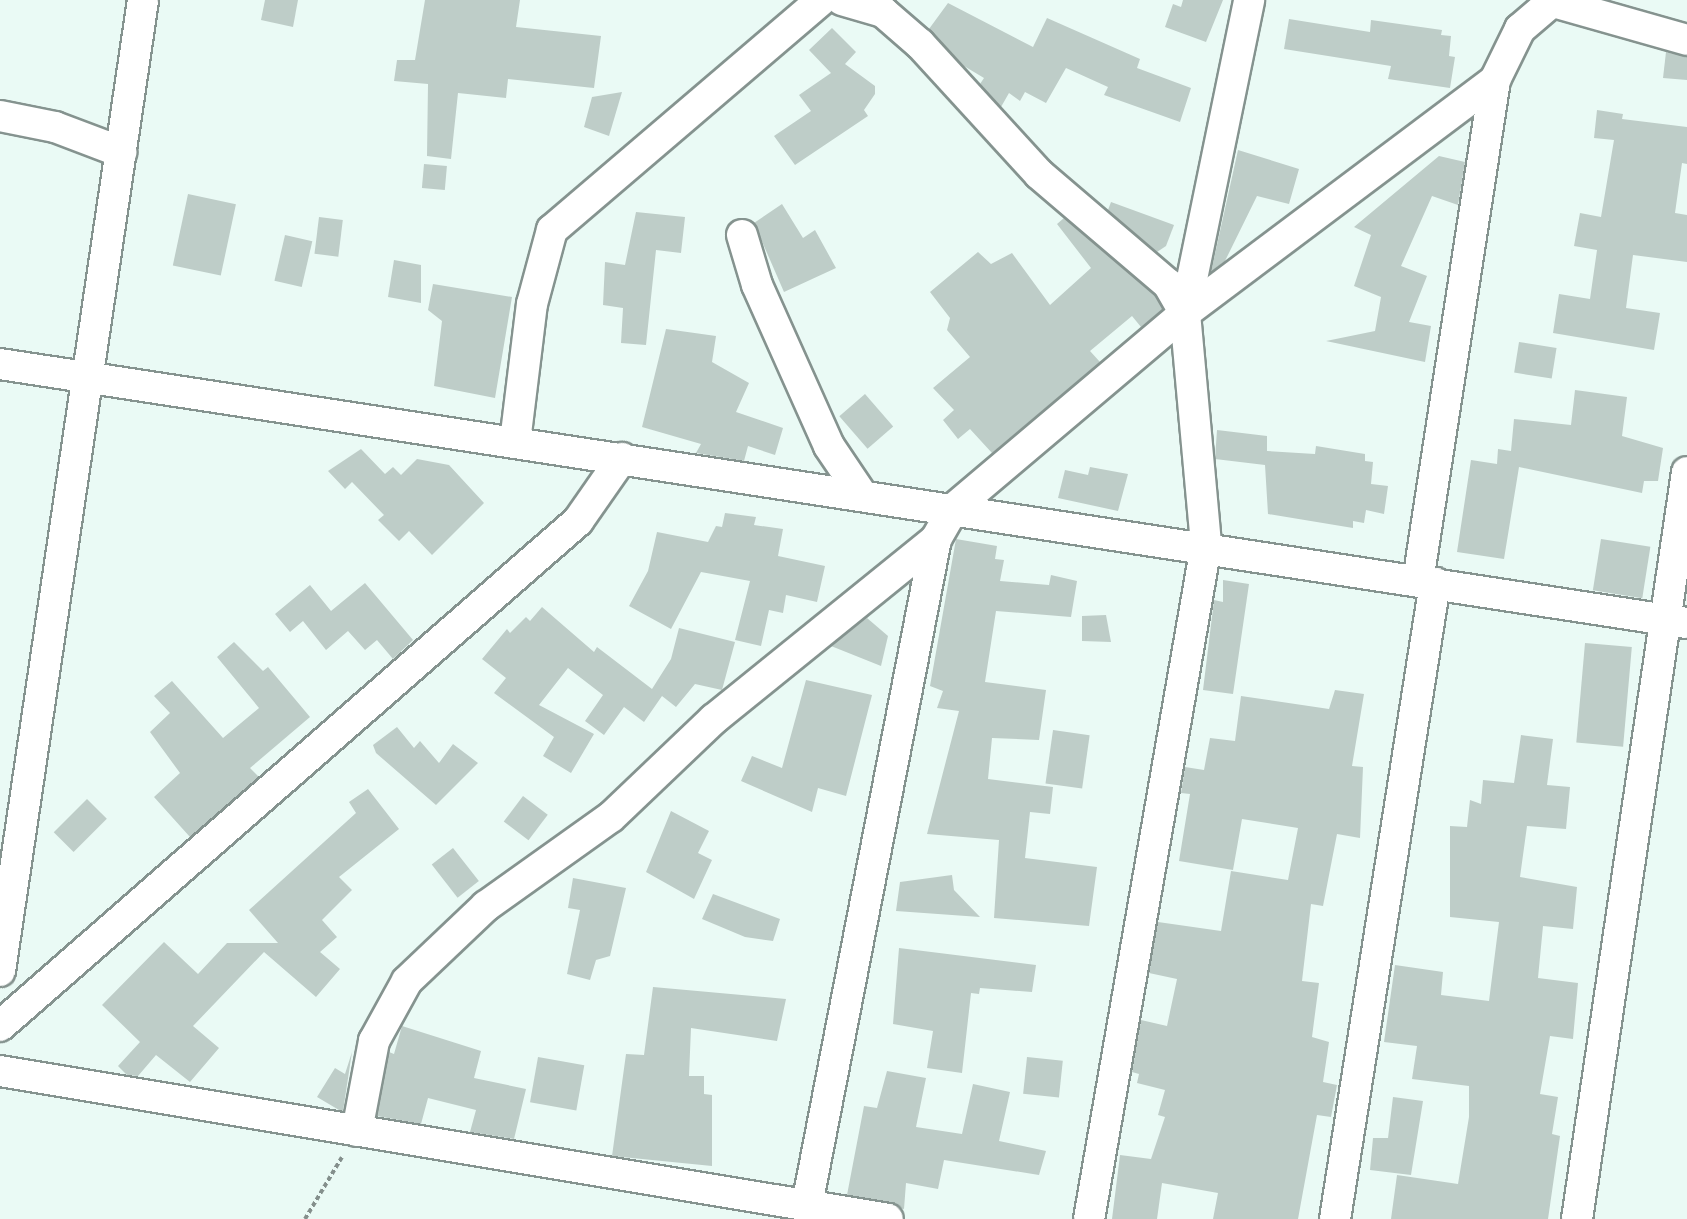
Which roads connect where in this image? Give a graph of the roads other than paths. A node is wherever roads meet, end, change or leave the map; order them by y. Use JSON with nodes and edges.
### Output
{"nodes":[{"id":1,"x":143,"y":0,"type":"edge"},
{"id":2,"x":820,"y":0,"type":"edge"},
{"id":3,"x":842,"y":0,"type":"edge"},
{"id":4,"x":1249,"y":0,"type":"edge"},
{"id":5,"x":1549,"y":1,"type":"edge"},
{"id":6,"x":1687,"y":40,"type":"edge"},
{"id":7,"x":1495,"y":80,"type":"junction"},
{"id":8,"x":0,"y":116,"type":"edge"},
{"id":9,"x":121,"y":152,"type":"junction"},
{"id":10,"x":742,"y":235,"type":"dead end"},
{"id":11,"x":1185,"y":313,"type":"junction"},
{"id":12,"x":0,"y":364,"type":"edge"},
{"id":13,"x":88,"y":375,"type":"junction"},
{"id":14,"x":515,"y":442,"type":"junction"},
{"id":15,"x":622,"y":458,"type":"junction"},
{"id":16,"x":1687,"y":472,"type":"edge"},
{"id":17,"x":862,"y":495,"type":"junction"},
{"id":18,"x":952,"y":509,"type":"junction"},
{"id":19,"x":936,"y":539,"type":"junction"},
{"id":20,"x":1206,"y":546,"type":"junction"},
{"id":21,"x":1426,"y":582,"type":"junction"},
{"id":22,"x":1676,"y":622,"type":"edge"},
{"id":23,"x":9,"y":846,"type":"edge"},
{"id":24,"x":0,"y":971,"type":"edge"},
{"id":25,"x":0,"y":1026,"type":"edge"},
{"id":26,"x":0,"y":1071,"type":"edge"},
{"id":27,"x":357,"y":1131,"type":"junction"},
{"id":28,"x":807,"y":1205,"type":"junction"},
{"id":29,"x":888,"y":1219,"type":"edge"},
{"id":30,"x":1089,"y":1219,"type":"edge"},
{"id":31,"x":1335,"y":1219,"type":"edge"},
{"id":32,"x":1577,"y":1219,"type":"edge"}],
"edges":[{"from":1,"to":9,"type":"street"},
{"from":2,"to":14,"type":"street"},
{"from":3,"to":11,"type":"street"},
{"from":4,"to":11,"type":"street"},
{"from":5,"to":6,"type":"street"},
{"from":5,"to":7,"type":"street"},
{"from":7,"to":11,"type":"street"},
{"from":7,"to":21,"type":"street"},
{"from":8,"to":9,"type":"street"},
{"from":9,"to":13,"type":"street"},
{"from":10,"to":17,"type":"street"},
{"from":11,"to":18,"type":"street"},
{"from":11,"to":20,"type":"street"},
{"from":12,"to":13,"type":"street"},
{"from":13,"to":14,"type":"street"},
{"from":13,"to":23,"type":"street"},
{"from":14,"to":15,"type":"street"},
{"from":15,"to":17,"type":"street"},
{"from":15,"to":25,"type":"street"},
{"from":16,"to":22,"type":"street"},
{"from":17,"to":18,"type":"street"},
{"from":18,"to":19,"type":"street"},
{"from":18,"to":20,"type":"street"},
{"from":19,"to":27,"type":"street"},
{"from":19,"to":28,"type":"street"},
{"from":20,"to":21,"type":"street"},
{"from":20,"to":30,"type":"street"},
{"from":21,"to":22,"type":"street"},
{"from":21,"to":31,"type":"street"},
{"from":22,"to":32,"type":"street"},
{"from":23,"to":24,"type":"street"},
{"from":26,"to":27,"type":"street"},
{"from":27,"to":28,"type":"street"},
{"from":28,"to":29,"type":"street"}]}
